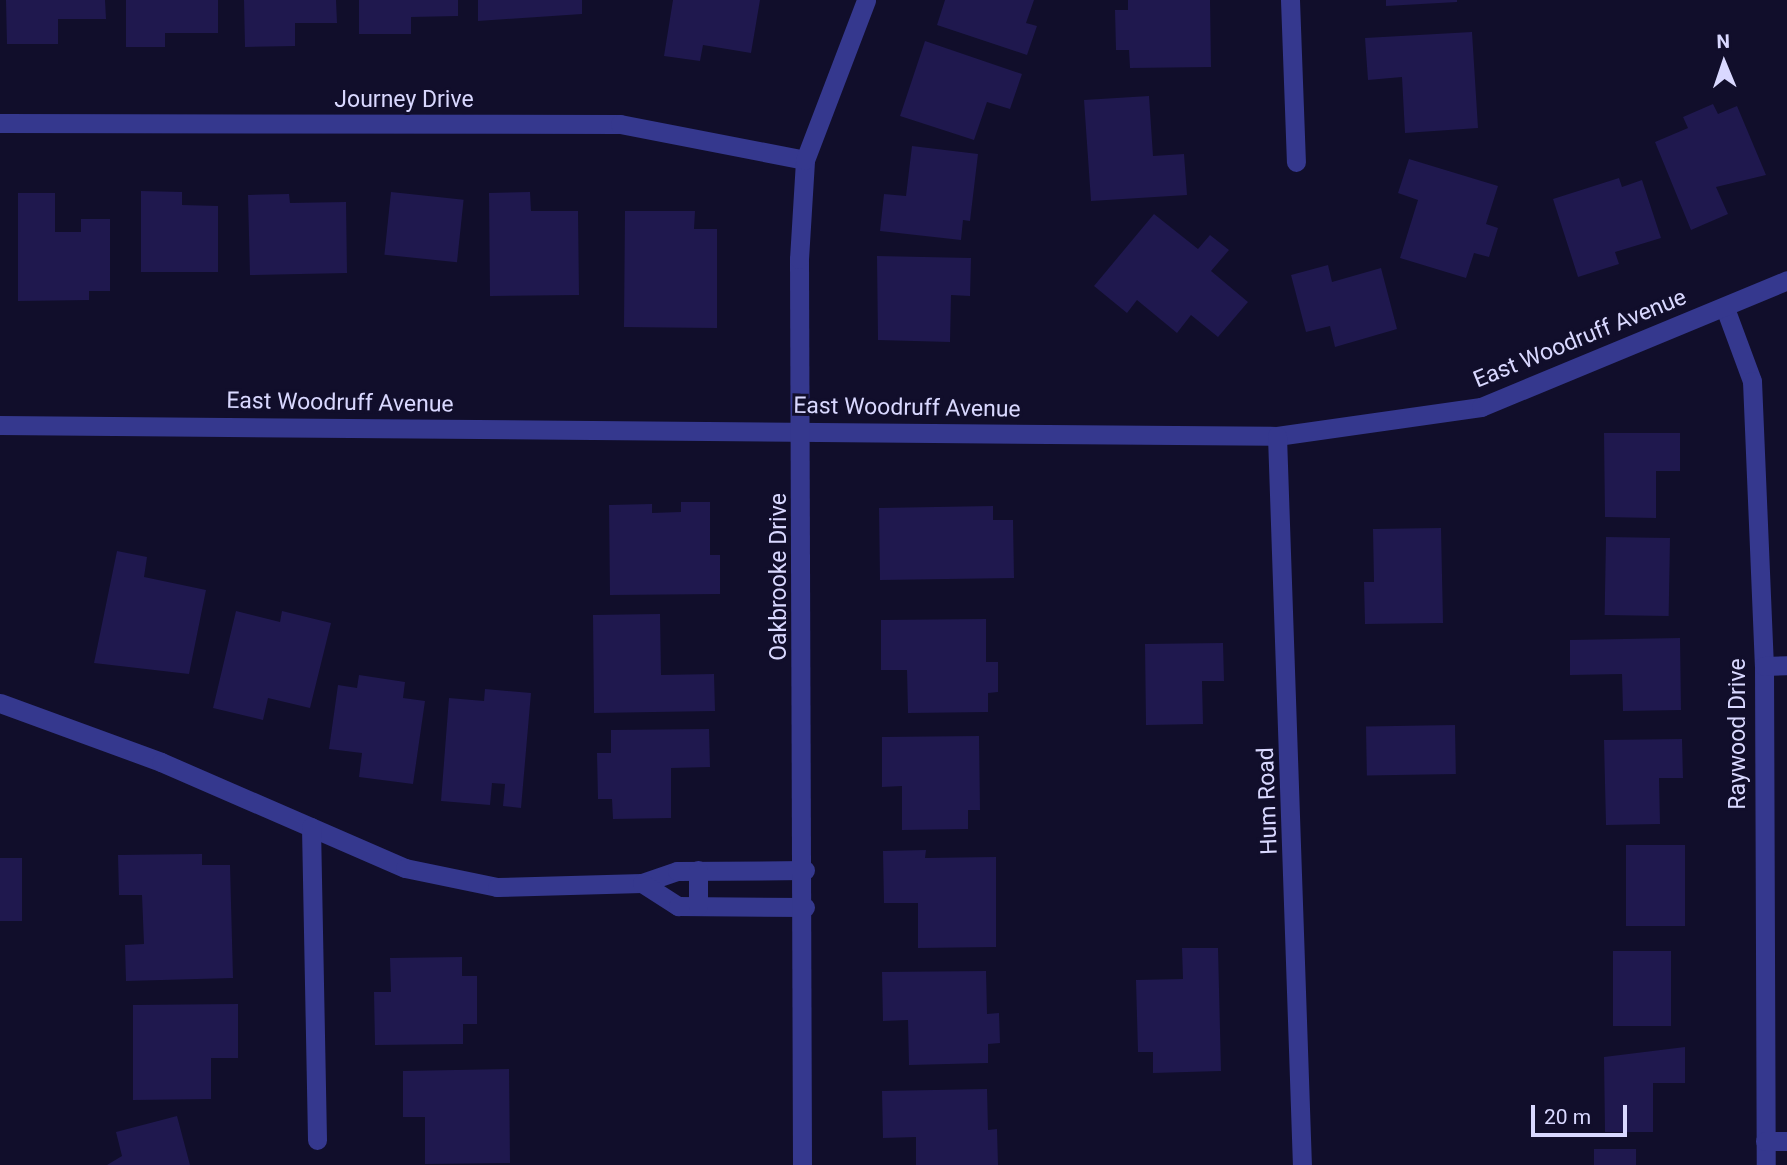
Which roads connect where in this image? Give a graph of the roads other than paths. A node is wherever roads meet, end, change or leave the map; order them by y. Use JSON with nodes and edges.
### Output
{"nodes":[{"id":1,"x":866,"y":0,"type":"edge"},
{"id":2,"x":1290,"y":0,"type":"edge"},
{"id":3,"x":0,"y":123,"type":"edge"},
{"id":4,"x":805,"y":160,"type":"junction"},
{"id":5,"x":1296,"y":162,"type":"dead end"},
{"id":6,"x":1787,"y":280,"type":"edge"},
{"id":7,"x":1725,"y":308,"type":"junction"},
{"id":8,"x":0,"y":425,"type":"edge"},
{"id":9,"x":801,"y":432,"type":"junction"},
{"id":10,"x":1278,"y":436,"type":"junction"},
{"id":11,"x":1764,"y":666,"type":"junction"},
{"id":12,"x":1787,"y":666,"type":"edge"},
{"id":13,"x":0,"y":703,"type":"edge"},
{"id":14,"x":311,"y":827,"type":"junction"},
{"id":15,"x":698,"y":870,"type":"junction"},
{"id":16,"x":805,"y":870,"type":"junction"},
{"id":17,"x":642,"y":883,"type":"junction"},
{"id":18,"x":698,"y":906,"type":"junction"},
{"id":19,"x":805,"y":907,"type":"junction"},
{"id":20,"x":317,"y":1140,"type":"dead end"},
{"id":21,"x":1765,"y":1141,"type":"junction"},
{"id":22,"x":1787,"y":1141,"type":"edge"},
{"id":23,"x":802,"y":1165,"type":"edge"},
{"id":24,"x":1302,"y":1165,"type":"edge"},
{"id":25,"x":1766,"y":1165,"type":"edge"}],
"edges":[{"from":1,"to":4,"type":"street","name":"Oakbrooke Drive"},
{"from":2,"to":5,"type":"street"},
{"from":3,"to":4,"type":"street","name":"Journey Drive"},
{"from":4,"to":9,"type":"street","name":"Oakbrooke Drive"},
{"from":6,"to":7,"type":"street","name":"East Woodruff Avenue"},
{"from":7,"to":10,"type":"street","name":"East Woodruff Avenue"},
{"from":7,"to":11,"type":"street","name":"Raywood Drive"},
{"from":8,"to":9,"type":"street","name":"East Woodruff Avenue"},
{"from":9,"to":10,"type":"street","name":"East Woodruff Avenue"},
{"from":9,"to":16,"type":"street","name":"Oakbrooke Drive"},
{"from":10,"to":24,"type":"street","name":"Hum Road"},
{"from":11,"to":12,"type":"street"},
{"from":11,"to":21,"type":"street","name":"Raywood Drive"},
{"from":13,"to":14,"type":"street"},
{"from":14,"to":17,"type":"street"},
{"from":14,"to":20,"type":"street"},
{"from":15,"to":16,"type":"street"},
{"from":15,"to":17,"type":"street"},
{"from":15,"to":18,"type":"street"},
{"from":16,"to":19,"type":"street","name":"Oakbrooke Drive"},
{"from":17,"to":18,"type":"street"},
{"from":18,"to":19,"type":"street"},
{"from":19,"to":23,"type":"street","name":"Oakbrooke Drive"},
{"from":21,"to":22,"type":"street"},
{"from":21,"to":25,"type":"street","name":"Raywood Drive"}]}
